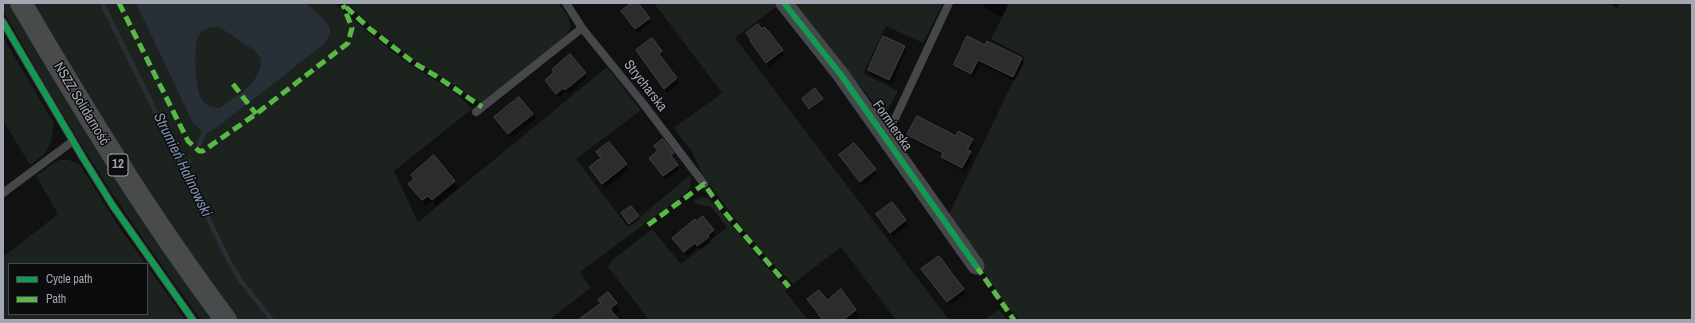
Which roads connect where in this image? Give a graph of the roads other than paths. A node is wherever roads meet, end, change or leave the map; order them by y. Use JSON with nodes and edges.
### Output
{"nodes":[{"id":1,"x":21,"y":3,"type":"edge"},
{"id":2,"x":566,"y":3,"type":"edge"},
{"id":3,"x":784,"y":3,"type":"edge"},
{"id":4,"x":950,"y":3,"type":"edge"},
{"id":5,"x":3,"y":22,"type":"edge"},
{"id":6,"x":582,"y":28,"type":"junction"},
{"id":7,"x":476,"y":112,"type":"dead end"},
{"id":8,"x":886,"y":138,"type":"junction"},
{"id":9,"x":73,"y":141,"type":"junction"},
{"id":10,"x":704,"y":184,"type":"dead end"},
{"id":11,"x":3,"y":193,"type":"edge"},
{"id":12,"x":976,"y":266,"type":"dead end"},
{"id":13,"x":193,"y":320,"type":"edge"},
{"id":14,"x":226,"y":320,"type":"edge"}],
"edges":[{"from":1,"to":14,"type":"main road","name":"NSZZ Solidarność","number":"12"},
{"from":2,"to":6,"type":"lane","name":"Strycharska"},
{"from":3,"to":8,"type":"street","name":"Formierska"},
{"from":4,"to":8,"type":"lane"},
{"from":5,"to":9,"type":"lane"},
{"from":6,"to":7,"type":"lane"},
{"from":6,"to":10,"type":"lane","name":"Strycharska"},
{"from":8,"to":12,"type":"street","name":"Formierska"},
{"from":9,"to":11,"type":"lane"},
{"from":9,"to":13,"type":"lane"}]}
